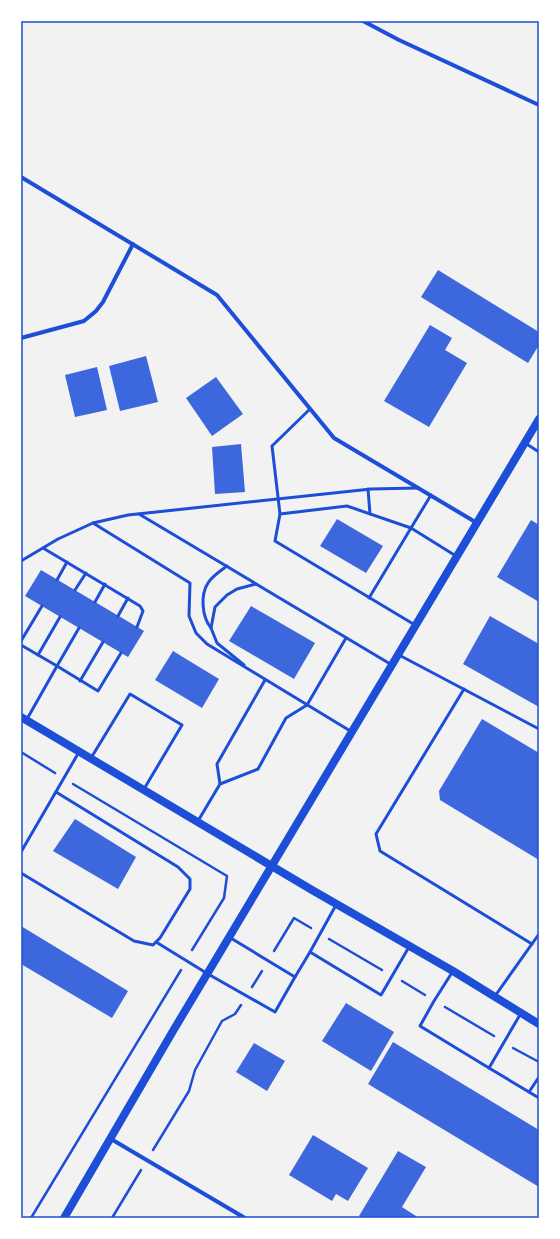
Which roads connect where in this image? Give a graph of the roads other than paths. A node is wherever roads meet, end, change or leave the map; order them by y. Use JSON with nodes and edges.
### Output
{"nodes":[{"id":1,"x":363,"y":21,"type":"edge"},
{"id":2,"x":539,"y":105,"type":"edge"},
{"id":3,"x":21,"y":177,"type":"edge"},
{"id":4,"x":133,"y":244,"type":"junction"},
{"id":5,"x":21,"y":338,"type":"edge"},
{"id":6,"x":310,"y":409,"type":"junction"},
{"id":7,"x":539,"y":419,"type":"edge"},
{"id":8,"x":525,"y":443,"type":"junction"},
{"id":9,"x":539,"y":452,"type":"edge"},
{"id":10,"x":418,"y":488,"type":"junction"},
{"id":11,"x":368,"y":489,"type":"junction"},
{"id":12,"x":431,"y":495,"type":"junction"},
{"id":13,"x":277,"y":499,"type":"junction"},
{"id":14,"x":140,"y":514,"type":"junction"},
{"id":15,"x":280,"y":514,"type":"junction"},
{"id":16,"x":370,"y":514,"type":"junction"},
{"id":17,"x":93,"y":523,"type":"junction"},
{"id":18,"x":478,"y":523,"type":"junction"},
{"id":19,"x":411,"y":528,"type":"junction"},
{"id":20,"x":43,"y":548,"type":"junction"},
{"id":21,"x":457,"y":557,"type":"junction"},
{"id":22,"x":21,"y":561,"type":"edge"},
{"id":23,"x":67,"y":562,"type":"junction"},
{"id":24,"x":227,"y":566,"type":"junction"},
{"id":25,"x":86,"y":573,"type":"junction"},
{"id":26,"x":57,"y":580,"type":"dead end"},
{"id":27,"x":105,"y":584,"type":"junction"},
{"id":28,"x":256,"y":584,"type":"junction"},
{"id":29,"x":75,"y":590,"type":"dead end"},
{"id":30,"x":128,"y":598,"type":"junction"},
{"id":31,"x":369,"y":598,"type":"junction"},
{"id":32,"x":95,"y":602,"type":"dead end"},
{"id":33,"x":42,"y":606,"type":"dead end"},
{"id":34,"x":118,"y":616,"type":"dead end"},
{"id":35,"x":60,"y":617,"type":"dead end"},
{"id":36,"x":416,"y":626,"type":"junction"},
{"id":37,"x":137,"y":627,"type":"dead end"},
{"id":38,"x":79,"y":628,"type":"dead end"},
{"id":39,"x":211,"y":628,"type":"junction"},
{"id":40,"x":346,"y":638,"type":"junction"},
{"id":41,"x":21,"y":641,"type":"edge"},
{"id":42,"x":103,"y":642,"type":"dead end"},
{"id":43,"x":21,"y":645,"type":"edge"},
{"id":44,"x":121,"y":653,"type":"dead end"},
{"id":45,"x":399,"y":654,"type":"junction"},
{"id":46,"x":38,"y":655,"type":"junction"},
{"id":47,"x":57,"y":666,"type":"junction"},
{"id":48,"x":392,"y":666,"type":"junction"},
{"id":49,"x":252,"y":672,"type":"junction"},
{"id":50,"x":80,"y":680,"type":"junction"},
{"id":51,"x":265,"y":680,"type":"junction"},
{"id":52,"x":464,"y":689,"type":"junction"},
{"id":53,"x":308,"y":705,"type":"junction"},
{"id":54,"x":24,"y":719,"type":"edge"},
{"id":55,"x":539,"y":729,"type":"edge"},
{"id":56,"x":353,"y":732,"type":"junction"},
{"id":57,"x":79,"y":752,"type":"junction"},
{"id":58,"x":91,"y":759,"type":"junction"},
{"id":59,"x":220,"y":784,"type":"junction"},
{"id":60,"x":143,"y":790,"type":"junction"},
{"id":61,"x":56,"y":792,"type":"junction"},
{"id":62,"x":198,"y":822,"type":"junction"},
{"id":63,"x":21,"y":852,"type":"edge"},
{"id":64,"x":272,"y":867,"type":"junction"},
{"id":65,"x":21,"y":873,"type":"edge"},
{"id":66,"x":336,"y":905,"type":"junction"},
{"id":67,"x":539,"y":934,"type":"edge"},
{"id":68,"x":229,"y":938,"type":"junction"},
{"id":69,"x":156,"y":942,"type":"junction"},
{"id":70,"x":532,"y":944,"type":"junction"},
{"id":71,"x":409,"y":947,"type":"junction"},
{"id":72,"x":310,"y":952,"type":"junction"},
{"id":73,"x":452,"y":971,"type":"junction"},
{"id":74,"x":208,"y":974,"type":"junction"},
{"id":75,"x":295,"y":977,"type":"junction"},
{"id":76,"x":494,"y":997,"type":"junction"},
{"id":77,"x":521,"y":1013,"type":"junction"},
{"id":78,"x":539,"y":1024,"type":"edge"},
{"id":79,"x":489,"y":1068,"type":"junction"},
{"id":80,"x":539,"y":1077,"type":"edge"},
{"id":81,"x":529,"y":1092,"type":"junction"},
{"id":82,"x":539,"y":1098,"type":"edge"},
{"id":83,"x":111,"y":1139,"type":"junction"},
{"id":84,"x":64,"y":1218,"type":"edge"},
{"id":85,"x":245,"y":1218,"type":"edge"}],
"edges":[{"from":1,"to":2,"type":"street"},
{"from":3,"to":4,"type":"street"},
{"from":4,"to":5,"type":"street"},
{"from":4,"to":6,"type":"street"},
{"from":6,"to":10,"type":"street"},
{"from":6,"to":13,"type":"lane"},
{"from":7,"to":8,"type":"main road"},
{"from":8,"to":9,"type":"lane"},
{"from":8,"to":18,"type":"main road"},
{"from":10,"to":11,"type":"lane"},
{"from":10,"to":12,"type":"street"},
{"from":11,"to":13,"type":"lane"},
{"from":11,"to":16,"type":"lane"},
{"from":12,"to":18,"type":"street"},
{"from":12,"to":19,"type":"lane"},
{"from":13,"to":14,"type":"lane"},
{"from":13,"to":15,"type":"lane"},
{"from":14,"to":17,"type":"lane"},
{"from":14,"to":24,"type":"lane"},
{"from":15,"to":16,"type":"lane"},
{"from":15,"to":31,"type":"lane"},
{"from":16,"to":19,"type":"lane"},
{"from":17,"to":20,"type":"lane"},
{"from":17,"to":49,"type":"lane"},
{"from":18,"to":21,"type":"main road"},
{"from":19,"to":21,"type":"lane"},
{"from":19,"to":31,"type":"lane"},
{"from":20,"to":22,"type":"lane"},
{"from":20,"to":23,"type":"lane"},
{"from":21,"to":36,"type":"main road"},
{"from":23,"to":25,"type":"lane"},
{"from":23,"to":26,"type":"lane"},
{"from":24,"to":28,"type":"lane"},
{"from":24,"to":39,"type":"lane"},
{"from":25,"to":27,"type":"lane"},
{"from":25,"to":29,"type":"lane"},
{"from":27,"to":30,"type":"lane"},
{"from":27,"to":32,"type":"lane"},
{"from":28,"to":39,"type":"lane"},
{"from":28,"to":40,"type":"lane"},
{"from":30,"to":34,"type":"lane"},
{"from":30,"to":37,"type":"lane"},
{"from":31,"to":36,"type":"lane"},
{"from":33,"to":41,"type":"lane"},
{"from":35,"to":46,"type":"lane"},
{"from":36,"to":45,"type":"main road"},
{"from":38,"to":47,"type":"lane"},
{"from":39,"to":49,"type":"lane"},
{"from":40,"to":48,"type":"lane"},
{"from":40,"to":53,"type":"lane"},
{"from":42,"to":50,"type":"lane"},
{"from":43,"to":46,"type":"lane"},
{"from":44,"to":50,"type":"lane"},
{"from":45,"to":48,"type":"main road"},
{"from":45,"to":52,"type":"lane"},
{"from":46,"to":47,"type":"lane"},
{"from":47,"to":50,"type":"lane"},
{"from":47,"to":54,"type":"lane"},
{"from":48,"to":56,"type":"main road"},
{"from":49,"to":51,"type":"lane"},
{"from":51,"to":53,"type":"lane"},
{"from":51,"to":59,"type":"lane"},
{"from":52,"to":55,"type":"lane"},
{"from":52,"to":70,"type":"lane"},
{"from":53,"to":56,"type":"lane"},
{"from":53,"to":59,"type":"lane"},
{"from":54,"to":57,"type":"main road"},
{"from":56,"to":64,"type":"main road"},
{"from":57,"to":58,"type":"main road"},
{"from":57,"to":61,"type":"lane"},
{"from":58,"to":60,"type":"main road"},
{"from":58,"to":60,"type":"lane"},
{"from":59,"to":62,"type":"lane"},
{"from":60,"to":62,"type":"main road"},
{"from":61,"to":63,"type":"lane"},
{"from":61,"to":69,"type":"lane"},
{"from":62,"to":64,"type":"main road"},
{"from":64,"to":66,"type":"main road"},
{"from":64,"to":68,"type":"main road"},
{"from":65,"to":69,"type":"lane"},
{"from":66,"to":71,"type":"main road"},
{"from":66,"to":72,"type":"lane"},
{"from":67,"to":70,"type":"lane"},
{"from":68,"to":74,"type":"main road"},
{"from":68,"to":75,"type":"lane"},
{"from":69,"to":74,"type":"lane"},
{"from":70,"to":76,"type":"lane"},
{"from":71,"to":72,"type":"lane"},
{"from":71,"to":73,"type":"main road"},
{"from":72,"to":75,"type":"lane"},
{"from":73,"to":76,"type":"main road"},
{"from":73,"to":79,"type":"lane"},
{"from":74,"to":75,"type":"lane"},
{"from":74,"to":83,"type":"main road"},
{"from":76,"to":77,"type":"main road"},
{"from":77,"to":78,"type":"main road"},
{"from":77,"to":79,"type":"lane"},
{"from":79,"to":81,"type":"lane"},
{"from":80,"to":81,"type":"lane"},
{"from":81,"to":82,"type":"lane"},
{"from":83,"to":84,"type":"main road"},
{"from":83,"to":85,"type":"street"}]}
